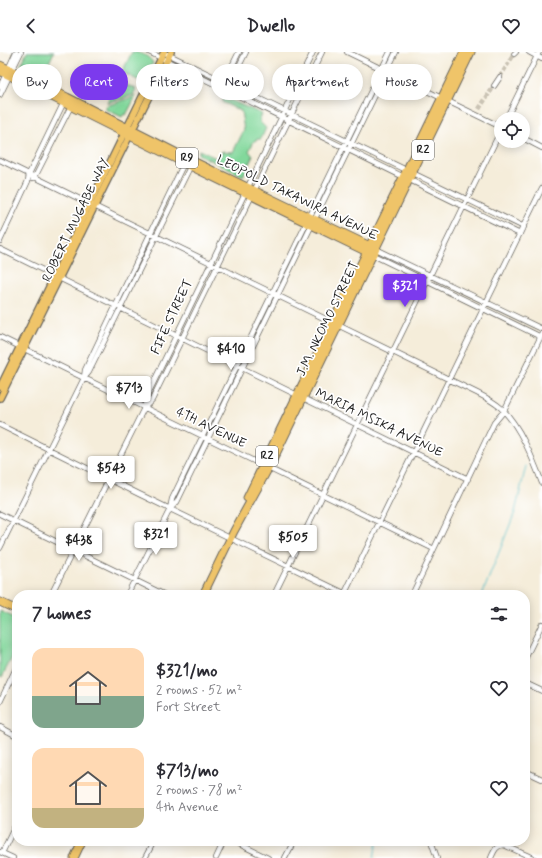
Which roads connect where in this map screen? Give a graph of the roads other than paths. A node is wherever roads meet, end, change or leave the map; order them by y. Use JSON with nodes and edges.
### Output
{"nodes":[{"id":1,"x":16,"y":52,"type":"edge"},
{"id":2,"x":20,"y":52,"type":"edge"},
{"id":3,"x":149,"y":52,"type":"edge"},
{"id":4,"x":239,"y":52,"type":"edge"},
{"id":5,"x":246,"y":52,"type":"edge"},
{"id":6,"x":313,"y":52,"type":"edge"},
{"id":7,"x":322,"y":52,"type":"edge"},
{"id":8,"x":347,"y":52,"type":"edge"},
{"id":9,"x":390,"y":52,"type":"edge"},
{"id":10,"x":396,"y":52,"type":"edge"},
{"id":11,"x":464,"y":52,"type":"edge"},
{"id":12,"x":471,"y":52,"type":"edge"},
{"id":13,"x":529,"y":52,"type":"edge"},
{"id":14,"x":166,"y":53,"type":"edge"},
{"id":15,"x":540,"y":56,"type":"edge"},
{"id":16,"x":164,"y":59,"type":"junction"},
{"id":17,"x":233,"y":64,"type":"edge"},
{"id":18,"x":240,"y":64,"type":"edge"},
{"id":19,"x":371,"y":64,"type":"edge"},
{"id":20,"x":384,"y":64,"type":"edge"},
{"id":21,"x":390,"y":64,"type":"edge"},
{"id":22,"x":0,"y":65,"type":"edge"},
{"id":23,"x":7,"y":72,"type":"edge"},
{"id":24,"x":211,"y":75,"type":"edge"},
{"id":25,"x":500,"y":77,"type":"tunnel mouth"},
{"id":26,"x":211,"y":82,"type":"edge"},
{"id":27,"x":494,"y":86,"type":"tunnel mouth"},
{"id":28,"x":0,"y":87,"type":"edge"},
{"id":29,"x":371,"y":90,"type":"edge"},
{"id":30,"x":432,"y":93,"type":"edge"},
{"id":31,"x":0,"y":95,"type":"edge"},
{"id":32,"x":444,"y":99,"type":"junction"},
{"id":33,"x":65,"y":100,"type":"junction"},
{"id":34,"x":247,"y":100,"type":"edge"},
{"id":35,"x":263,"y":100,"type":"edge"},
{"id":36,"x":373,"y":100,"type":"edge"},
{"id":37,"x":72,"y":104,"type":"junction"},
{"id":38,"x":479,"y":109,"type":"tunnel mouth"},
{"id":39,"x":285,"y":111,"type":"junction"},
{"id":40,"x":510,"y":112,"type":"edge"},
{"id":41,"x":291,"y":114,"type":"junction"},
{"id":42,"x":474,"y":114,"type":"junction"},
{"id":43,"x":282,"y":117,"type":"junction"},
{"id":44,"x":288,"y":120,"type":"junction"},
{"id":45,"x":494,"y":124,"type":"edge"},
{"id":46,"x":128,"y":132,"type":"junction"},
{"id":47,"x":346,"y":141,"type":"junction"},
{"id":48,"x":530,"y":142,"type":"edge"},
{"id":49,"x":352,"y":143,"type":"junction"},
{"id":50,"x":494,"y":143,"type":"edge"},
{"id":51,"x":343,"y":147,"type":"junction"},
{"id":52,"x":542,"y":148,"type":"edge"},
{"id":53,"x":349,"y":150,"type":"junction"},
{"id":54,"x":0,"y":160,"type":"edge"},
{"id":55,"x":188,"y":162,"type":"junction"},
{"id":56,"x":29,"y":174,"type":"junction"},
{"id":57,"x":407,"y":174,"type":"junction"},
{"id":58,"x":35,"y":177,"type":"junction"},
{"id":59,"x":28,"y":181,"type":"junction"},
{"id":60,"x":542,"y":188,"type":"edge"},
{"id":61,"x":249,"y":191,"type":"junction"},
{"id":62,"x":467,"y":199,"type":"junction"},
{"id":63,"x":92,"y":205,"type":"junction"},
{"id":64,"x":464,"y":206,"type":"junction"},
{"id":65,"x":310,"y":221,"type":"junction"},
{"id":66,"x":524,"y":227,"type":"junction"},
{"id":67,"x":150,"y":233,"type":"junction"},
{"id":68,"x":520,"y":234,"type":"junction"},
{"id":69,"x":156,"y":236,"type":"junction"},
{"id":70,"x":0,"y":241,"type":"edge"},
{"id":71,"x":0,"y":249,"type":"edge"},
{"id":72,"x":371,"y":250,"type":"junction"},
{"id":73,"x":211,"y":263,"type":"junction"},
{"id":74,"x":217,"y":266,"type":"junction"},
{"id":75,"x":430,"y":275,"type":"junction"},
{"id":76,"x":57,"y":277,"type":"junction"},
{"id":77,"x":427,"y":281,"type":"junction"},
{"id":78,"x":272,"y":293,"type":"junction"},
{"id":79,"x":278,"y":295,"type":"junction"},
{"id":80,"x":487,"y":302,"type":"junction"},
{"id":81,"x":115,"y":305,"type":"junction"},
{"id":82,"x":121,"y":308,"type":"junction"},
{"id":83,"x":484,"y":309,"type":"junction"},
{"id":84,"x":333,"y":323,"type":"junction"},
{"id":85,"x":542,"y":329,"type":"edge"},
{"id":86,"x":176,"y":335,"type":"junction"},
{"id":87,"x":541,"y":336,"type":"edge"},
{"id":88,"x":182,"y":337,"type":"junction"},
{"id":89,"x":0,"y":338,"type":"edge"},
{"id":90,"x":22,"y":348,"type":"junction"},
{"id":91,"x":393,"y":352,"type":"junction"},
{"id":92,"x":237,"y":365,"type":"junction"},
{"id":93,"x":242,"y":367,"type":"junction"},
{"id":94,"x":84,"y":378,"type":"junction"},
{"id":95,"x":449,"y":379,"type":"junction"},
{"id":96,"x":0,"y":387,"type":"edge"},
{"id":97,"x":300,"y":396,"type":"junction"},
{"id":98,"x":0,"y":398,"type":"edge"},
{"id":99,"x":144,"y":408,"type":"junction"},
{"id":100,"x":504,"y":411,"type":"junction"},
{"id":101,"x":358,"y":424,"type":"junction"},
{"id":102,"x":0,"y":425,"type":"edge"},
{"id":103,"x":202,"y":436,"type":"junction"},
{"id":104,"x":208,"y":439,"type":"junction"},
{"id":105,"x":48,"y":449,"type":"junction"},
{"id":106,"x":414,"y":452,"type":"junction"},
{"id":107,"x":266,"y":467,"type":"junction"},
{"id":108,"x":109,"y":479,"type":"junction"},
{"id":109,"x":468,"y":479,"type":"junction"},
{"id":110,"x":542,"y":483,"type":"edge"},
{"id":111,"x":323,"y":495,"type":"junction"},
{"id":112,"x":170,"y":509,"type":"junction"},
{"id":113,"x":0,"y":514,"type":"edge"},
{"id":114,"x":14,"y":520,"type":"junction"},
{"id":115,"x":379,"y":522,"type":"junction"},
{"id":116,"x":229,"y":537,"type":"junction"},
{"id":117,"x":0,"y":548,"type":"edge"},
{"id":118,"x":434,"y":549,"type":"junction"},
{"id":119,"x":73,"y":550,"type":"junction"},
{"id":120,"x":288,"y":566,"type":"junction"},
{"id":121,"x":134,"y":580,"type":"junction"},
{"id":122,"x":54,"y":590,"type":"edge"},
{"id":123,"x":129,"y":590,"type":"edge"},
{"id":124,"x":155,"y":590,"type":"edge"},
{"id":125,"x":202,"y":590,"type":"edge"},
{"id":126,"x":204,"y":590,"type":"edge"},
{"id":127,"x":276,"y":590,"type":"edge"},
{"id":128,"x":337,"y":590,"type":"edge"},
{"id":129,"x":347,"y":590,"type":"edge"},
{"id":130,"x":414,"y":590,"type":"edge"},
{"id":131,"x":0,"y":602,"type":"edge"},
{"id":132,"x":12,"y":608,"type":"edge"},
{"id":133,"x":542,"y":624,"type":"edge"},
{"id":134,"x":530,"y":649,"type":"edge"},
{"id":135,"x":12,"y":677,"type":"edge"},
{"id":136,"x":530,"y":685,"type":"edge"},
{"id":137,"x":542,"y":691,"type":"edge"},
{"id":138,"x":0,"y":702,"type":"edge"},
{"id":139,"x":0,"y":727,"type":"edge"},
{"id":140,"x":12,"y":733,"type":"edge"},
{"id":141,"x":530,"y":774,"type":"edge"},
{"id":142,"x":542,"y":780,"type":"edge"},
{"id":143,"x":12,"y":831,"type":"edge"},
{"id":144,"x":80,"y":846,"type":"edge"},
{"id":145,"x":151,"y":846,"type":"edge"},
{"id":146,"x":222,"y":846,"type":"edge"},
{"id":147,"x":243,"y":846,"type":"edge"},
{"id":148,"x":291,"y":846,"type":"edge"},
{"id":149,"x":433,"y":846,"type":"edge"},
{"id":150,"x":498,"y":846,"type":"edge"},
{"id":151,"x":506,"y":846,"type":"edge"},
{"id":152,"x":1,"y":852,"type":"edge"},
{"id":153,"x":13,"y":858,"type":"edge"},
{"id":154,"x":74,"y":858,"type":"edge"},
{"id":155,"x":145,"y":858,"type":"edge"},
{"id":156,"x":216,"y":858,"type":"edge"},
{"id":157,"x":268,"y":858,"type":"edge"},
{"id":158,"x":285,"y":858,"type":"edge"},
{"id":159,"x":438,"y":858,"type":"edge"},
{"id":160,"x":491,"y":858,"type":"edge"},
{"id":161,"x":533,"y":858,"type":"edge"}],
"edges":[{"from":1,"to":23,"type":"street"},
{"from":2,"to":23,"type":"street"},
{"from":3,"to":16,"type":"street"},
{"from":4,"to":17,"type":"street"},
{"from":5,"to":18,"type":"street"},
{"from":6,"to":39,"type":"street","name":"FIFE STREET"},
{"from":7,"to":41,"type":"street","name":"FIFE STREET"},
{"from":8,"to":19,"type":"street"},
{"from":9,"to":20,"type":"street"},
{"from":10,"to":21,"type":"street"},
{"from":11,"to":32,"type":"highway","name":"J.M. NKOMO STREET","number":"R2"},
{"from":12,"to":32,"type":"highway","name":"J.M. NKOMO STREET","number":"R2"},
{"from":13,"to":15,"type":"street"},
{"from":14,"to":16,"type":"main road","name":"ROBERT MUGABE WAY"},
{"from":14,"to":24,"type":"street"},
{"from":15,"to":40,"type":"street"},
{"from":16,"to":26,"type":"street"},
{"from":16,"to":46,"type":"main road","name":"ROBERT MUGABE WAY"},
{"from":22,"to":23,"type":"highway","name":"LEOPOLD TAKAWIRA AVENUE","number":"R9"},
{"from":23,"to":28,"type":"street"},
{"from":23,"to":31,"type":"street"},
{"from":23,"to":33,"type":"highway","name":"LEOPOLD TAKAWIRA AVENUE","number":"R9"},
{"from":25,"to":27,"type":"street"},
{"from":29,"to":47,"type":"street"},
{"from":30,"to":32,"type":"street"},
{"from":32,"to":42,"type":"street"},
{"from":32,"to":57,"type":"highway","name":"J.M. NKOMO STREET","number":"R2"},
{"from":33,"to":37,"type":"highway","name":"LEOPOLD TAKAWIRA AVENUE","number":"R9"},
{"from":33,"to":56,"type":"street"},
{"from":34,"to":43,"type":"street"},
{"from":35,"to":39,"type":"street"},
{"from":36,"to":49,"type":"street"},
{"from":37,"to":46,"type":"highway","name":"LEOPOLD TAKAWIRA AVENUE","number":"R9"},
{"from":37,"to":58,"type":"street"},
{"from":38,"to":42,"type":"street"},
{"from":39,"to":41,"type":"street"},
{"from":39,"to":43,"type":"street","name":"FIFE STREET"},
{"from":41,"to":44,"type":"street","name":"FIFE STREET"},
{"from":41,"to":47,"type":"street"},
{"from":42,"to":45,"type":"street"},
{"from":43,"to":44,"type":"street"},
{"from":43,"to":61,"type":"street","name":"FIFE STREET"},
{"from":44,"to":51,"type":"street"},
{"from":44,"to":61,"type":"street","name":"FIFE STREET"},
{"from":46,"to":55,"type":"highway","name":"LEOPOLD TAKAWIRA AVENUE","number":"R9"},
{"from":46,"to":63,"type":"main road","name":"ROBERT MUGABE WAY"},
{"from":47,"to":49,"type":"street"},
{"from":47,"to":51,"type":"street"},
{"from":48,"to":52,"type":"street"},
{"from":49,"to":53,"type":"street"},
{"from":49,"to":57,"type":"street"},
{"from":50,"to":62,"type":"street"},
{"from":51,"to":53,"type":"street"},
{"from":51,"to":65,"type":"street"},
{"from":53,"to":57,"type":"street"},
{"from":53,"to":65,"type":"street"},
{"from":54,"to":56,"type":"street"},
{"from":55,"to":61,"type":"highway","name":"LEOPOLD TAKAWIRA AVENUE","number":"R9"},
{"from":55,"to":67,"type":"street"},
{"from":55,"to":69,"type":"street"},
{"from":56,"to":58,"type":"street"},
{"from":56,"to":59,"type":"street"},
{"from":57,"to":62,"type":"street"},
{"from":57,"to":64,"type":"street"},
{"from":57,"to":72,"type":"highway","name":"J.M. NKOMO STREET","number":"R2"},
{"from":58,"to":59,"type":"street"},
{"from":58,"to":63,"type":"street"},
{"from":59,"to":70,"type":"street"},
{"from":60,"to":66,"type":"street"},
{"from":61,"to":65,"type":"highway","name":"LEOPOLD TAKAWIRA AVENUE","number":"R9"},
{"from":61,"to":73,"type":"street","name":"FIFE STREET"},
{"from":61,"to":74,"type":"street","name":"FIFE STREET"},
{"from":62,"to":64,"type":"street"},
{"from":62,"to":66,"type":"street"},
{"from":63,"to":67,"type":"street"},
{"from":63,"to":76,"type":"main road","name":"ROBERT MUGABE WAY"},
{"from":64,"to":68,"type":"street"},
{"from":64,"to":75,"type":"street"},
{"from":65,"to":72,"type":"highway","name":"LEOPOLD TAKAWIRA AVENUE","number":"R9"},
{"from":65,"to":78,"type":"street"},
{"from":65,"to":79,"type":"street"},
{"from":66,"to":68,"type":"street"},
{"from":67,"to":69,"type":"street"},
{"from":67,"to":81,"type":"street"},
{"from":68,"to":80,"type":"street"},
{"from":69,"to":73,"type":"street"},
{"from":69,"to":82,"type":"street"},
{"from":71,"to":76,"type":"street","name":"MARIA MSIKA AVENUE"},
{"from":72,"to":75,"type":"street","name":"LEOPOLD TAKAWIRA AVENUE"},
{"from":72,"to":77,"type":"street","name":"LEOPOLD TAKAWIRA AVENUE"},
{"from":72,"to":84,"type":"highway","name":"J.M. NKOMO STREET","number":"R2"},
{"from":73,"to":74,"type":"street"},
{"from":73,"to":86,"type":"street","name":"FIFE STREET"},
{"from":74,"to":78,"type":"street"},
{"from":74,"to":88,"type":"street","name":"FIFE STREET"},
{"from":75,"to":77,"type":"street"},
{"from":75,"to":80,"type":"street","name":"LEOPOLD TAKAWIRA AVENUE"},
{"from":76,"to":81,"type":"street","name":"MARIA MSIKA AVENUE"},
{"from":76,"to":90,"type":"main road","name":"ROBERT MUGABE WAY"},
{"from":77,"to":83,"type":"street","name":"LEOPOLD TAKAWIRA AVENUE"},
{"from":77,"to":91,"type":"street"},
{"from":78,"to":79,"type":"street"},
{"from":78,"to":92,"type":"street"},
{"from":79,"to":84,"type":"street"},
{"from":79,"to":93,"type":"street"},
{"from":80,"to":83,"type":"street"},
{"from":80,"to":85,"type":"street","name":"LEOPOLD TAKAWIRA AVENUE"},
{"from":81,"to":82,"type":"street","name":"MARIA MSIKA AVENUE"},
{"from":81,"to":94,"type":"street"},
{"from":82,"to":86,"type":"street","name":"MARIA MSIKA AVENUE"},
{"from":82,"to":94,"type":"street"},
{"from":83,"to":87,"type":"street","name":"LEOPOLD TAKAWIRA AVENUE"},
{"from":83,"to":95,"type":"street"},
{"from":84,"to":91,"type":"street"},
{"from":84,"to":97,"type":"highway","name":"J.M. NKOMO STREET","number":"R2"},
{"from":86,"to":88,"type":"street","name":"MARIA MSIKA AVENUE"},
{"from":86,"to":99,"type":"street","name":"FIFE STREET"},
{"from":87,"to":100,"type":"street"},
{"from":88,"to":92,"type":"street","name":"MARIA MSIKA AVENUE"},
{"from":88,"to":99,"type":"street","name":"FIFE STREET"},
{"from":89,"to":90,"type":"street","name":"4TH AVENUE"},
{"from":90,"to":94,"type":"street","name":"4TH AVENUE"},
{"from":90,"to":96,"type":"main road","name":"ROBERT MUGABE WAY"},
{"from":90,"to":98,"type":"main road","name":"ROBERT MUGABE WAY"},
{"from":91,"to":95,"type":"street"},
{"from":91,"to":101,"type":"street"},
{"from":92,"to":93,"type":"street","name":"MARIA MSIKA AVENUE"},
{"from":92,"to":103,"type":"street"},
{"from":93,"to":97,"type":"street","name":"MARIA MSIKA AVENUE"},
{"from":93,"to":104,"type":"street"},
{"from":94,"to":99,"type":"street","name":"4TH AVENUE"},
{"from":94,"to":105,"type":"street"},
{"from":95,"to":100,"type":"street"},
{"from":95,"to":106,"type":"street"},
{"from":97,"to":101,"type":"street","name":"MARIA MSIKA AVENUE"},
{"from":97,"to":107,"type":"highway","name":"J.M. NKOMO STREET","number":"R2"},
{"from":99,"to":103,"type":"street","name":"4TH AVENUE"},
{"from":99,"to":108,"type":"street"},
{"from":100,"to":109,"type":"street"},
{"from":100,"to":110,"type":"street"},
{"from":101,"to":106,"type":"street","name":"MARIA MSIKA AVENUE"},
{"from":101,"to":111,"type":"street"},
{"from":102,"to":105,"type":"street"},
{"from":103,"to":104,"type":"street","name":"4TH AVENUE"},
{"from":103,"to":112,"type":"street"},
{"from":104,"to":107,"type":"street","name":"4TH AVENUE"},
{"from":104,"to":112,"type":"street"},
{"from":105,"to":108,"type":"street"},
{"from":105,"to":114,"type":"street"},
{"from":106,"to":109,"type":"street","name":"MARIA MSIKA AVENUE"},
{"from":106,"to":115,"type":"street"},
{"from":107,"to":111,"type":"street","name":"4TH AVENUE"},
{"from":107,"to":116,"type":"highway","name":"J.M. NKOMO STREET","number":"R2"},
{"from":108,"to":112,"type":"street"},
{"from":108,"to":119,"type":"street"},
{"from":109,"to":118,"type":"street"},
{"from":111,"to":115,"type":"street","name":"4TH AVENUE"},
{"from":111,"to":120,"type":"street"},
{"from":112,"to":116,"type":"street"},
{"from":112,"to":121,"type":"street"},
{"from":113,"to":114,"type":"street"},
{"from":114,"to":117,"type":"street"},
{"from":114,"to":119,"type":"street"},
{"from":115,"to":118,"type":"street","name":"4TH AVENUE"},
{"from":115,"to":129,"type":"street"},
{"from":116,"to":120,"type":"street"},
{"from":116,"to":125,"type":"highway","name":"J.M. NKOMO STREET","number":"R2"},
{"from":116,"to":126,"type":"highway","name":"J.M. NKOMO STREET","number":"R2"},
{"from":118,"to":130,"type":"street"},
{"from":119,"to":121,"type":"street"},
{"from":119,"to":122,"type":"street"},
{"from":120,"to":127,"type":"street"},
{"from":120,"to":128,"type":"street"},
{"from":121,"to":123,"type":"street"},
{"from":121,"to":124,"type":"street"},
{"from":131,"to":132,"type":"highway"},
{"from":133,"to":134,"type":"street"},
{"from":135,"to":138,"type":"street"},
{"from":136,"to":137,"type":"street"},
{"from":139,"to":140,"type":"street"},
{"from":141,"to":142,"type":"street"},
{"from":143,"to":152,"type":"street"},
{"from":144,"to":154,"type":"highway"},
{"from":145,"to":155,"type":"street"},
{"from":146,"to":156,"type":"street"},
{"from":147,"to":157,"type":"street"},
{"from":148,"to":158,"type":"street"},
{"from":149,"to":159,"type":"street"},
{"from":150,"to":160,"type":"street"},
{"from":151,"to":161,"type":"street"},
{"from":152,"to":153,"type":"street"}]}
